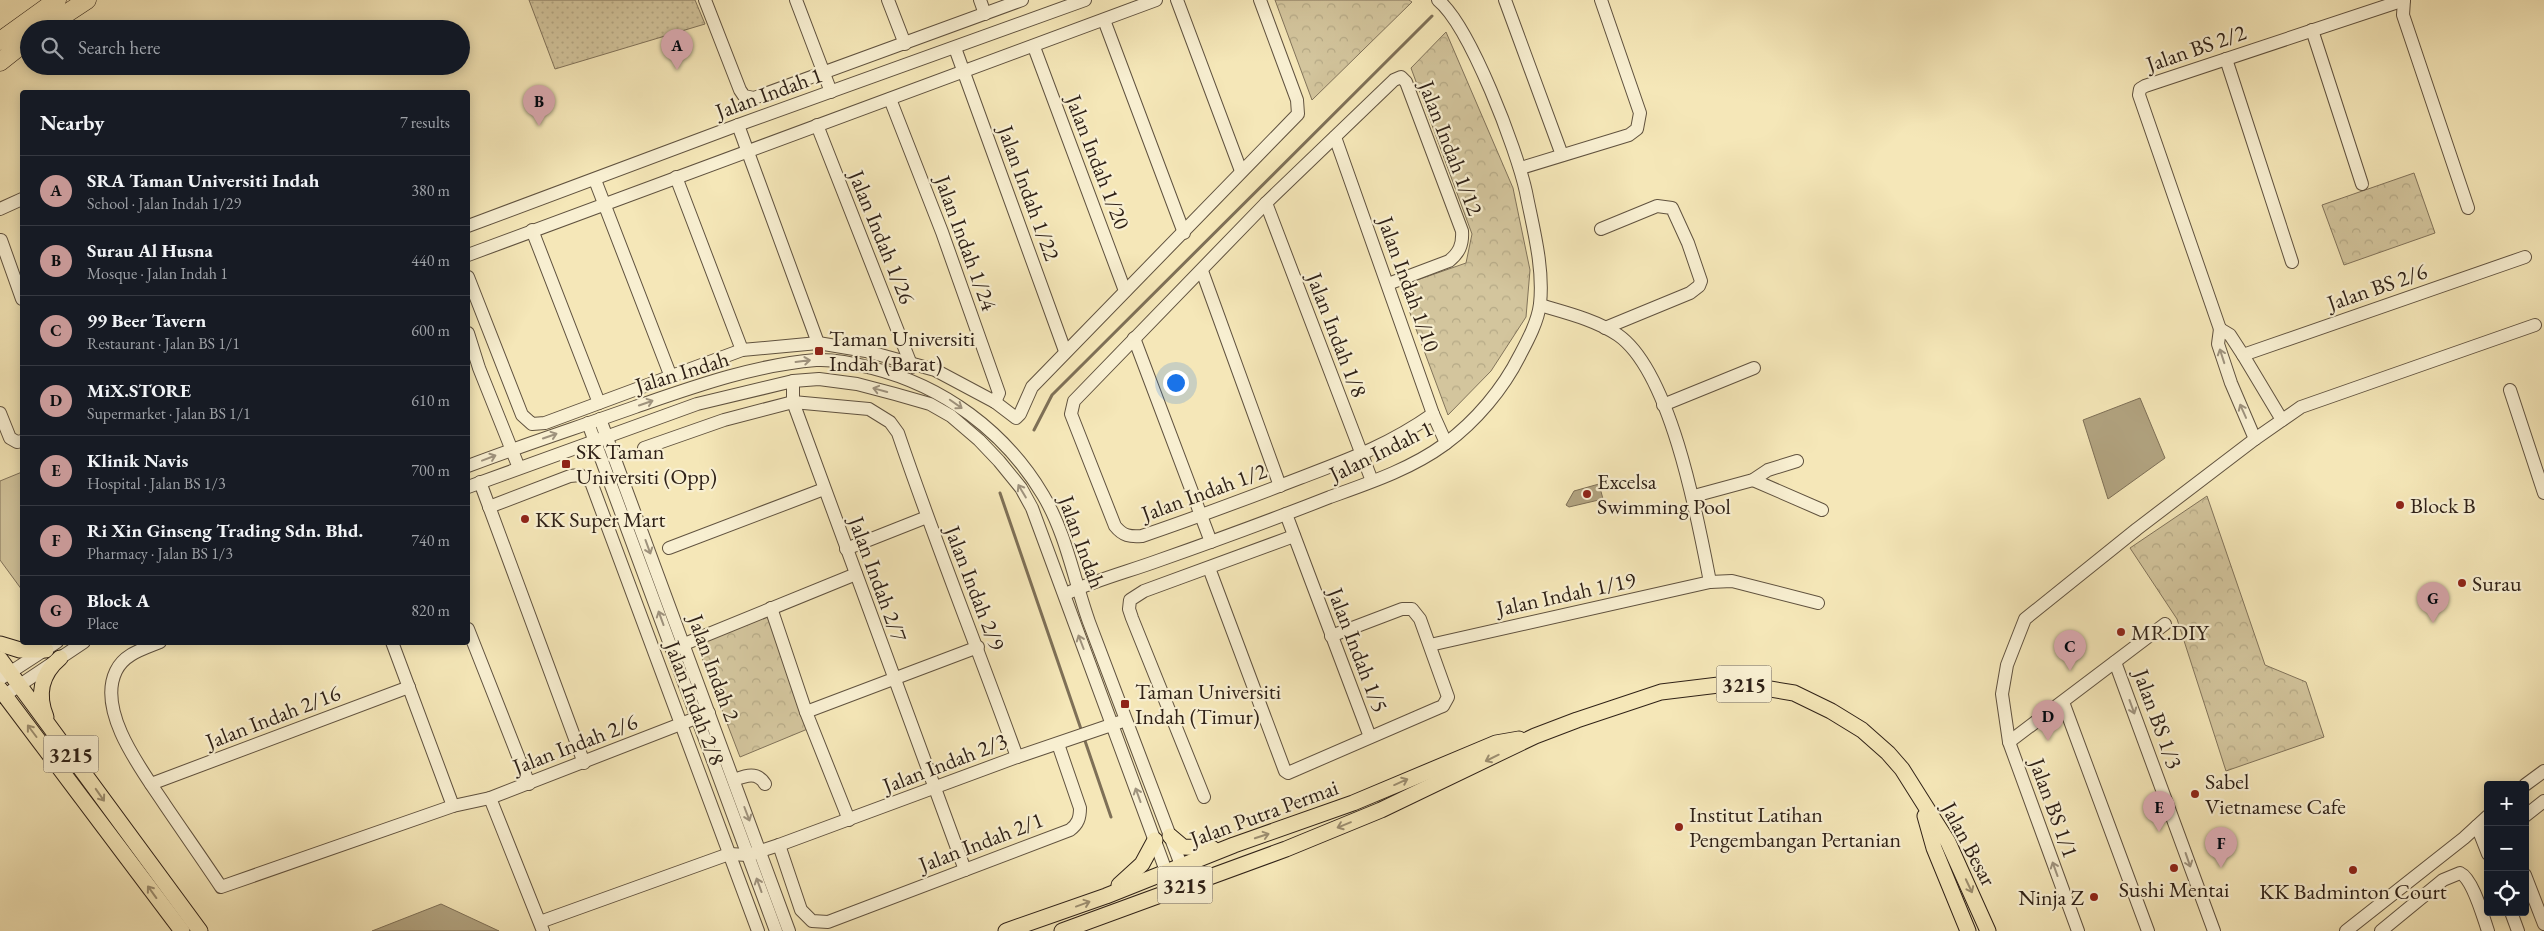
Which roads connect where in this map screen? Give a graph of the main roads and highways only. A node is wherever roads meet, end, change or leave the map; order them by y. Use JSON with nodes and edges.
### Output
{"nodes":[{"id":1,"x":57,"y":0,"type":"edge"},
{"id":2,"x":86,"y":0,"type":"edge"},
{"id":3,"x":29,"y":20,"type":"edge"},
{"id":4,"x":56,"y":20,"type":"edge"},
{"id":5,"x":20,"y":27,"type":"edge"},
{"id":6,"x":0,"y":41,"type":"edge"},
{"id":7,"x":20,"y":46,"type":"edge"},
{"id":8,"x":0,"y":62,"type":"edge"},
{"id":9,"x":0,"y":644,"type":"edge"},
{"id":10,"x":52,"y":646,"type":"edge"},
{"id":11,"x":60,"y":658,"type":"road end"},
{"id":12,"x":0,"y":659,"type":"edge"},
{"id":13,"x":5,"y":676,"type":"edge"},
{"id":14,"x":2,"y":692,"type":"edge"},
{"id":15,"x":50,"y":728,"type":"junction"},
{"id":16,"x":1536,"y":736,"type":"junction"},
{"id":17,"x":1919,"y":798,"type":"junction"},
{"id":18,"x":1170,"y":836,"type":"road end"},
{"id":19,"x":1155,"y":840,"type":"road end"},
{"id":20,"x":1234,"y":845,"type":"junction"},
{"id":21,"x":1237,"y":867,"type":"junction"},
{"id":22,"x":1175,"y":871,"type":"junction"},
{"id":23,"x":1106,"y":896,"type":"junction"},
{"id":24,"x":1134,"y":904,"type":"junction"},
{"id":25,"x":182,"y":931,"type":"edge"},
{"id":26,"x":200,"y":931,"type":"edge"},
{"id":27,"x":1006,"y":931,"type":"edge"},
{"id":28,"x":1062,"y":931,"type":"edge"},
{"id":29,"x":1968,"y":931,"type":"edge"},
{"id":30,"x":1988,"y":931,"type":"edge"}],
"edges":[{"from":1,"to":3,"type":"highway"},
{"from":2,"to":4,"type":"highway"},
{"from":5,"to":6,"type":"highway"},
{"from":7,"to":8,"type":"highway"},
{"from":9,"to":10,"type":"main road"},
{"from":11,"to":15,"type":"main road"},
{"from":12,"to":13,"type":"main road","number":"3215"},
{"from":13,"to":15,"type":"main road","number":"3215"},
{"from":25,"to":14,"type":"main road","number":"3215","one_way":true},
{"from":15,"to":26,"type":"main road","number":"3215","one_way":true},
{"from":16,"to":17,"type":"main road","name":"Jalan Putra Permai","number":"3215"},
{"from":20,"to":16,"type":"main road","name":"Jalan Putra Permai","number":"3215","one_way":true},
{"from":16,"to":21,"type":"main road","name":"Jalan Putra Permai","number":"3215","one_way":true},
{"from":17,"to":29,"type":"main road","name":"Jalan Besar","number":"3215"},
{"from":17,"to":30,"type":"main road","name":"Jalan Besar","number":"3215","one_way":true},
{"from":18,"to":20,"type":"main road"},
{"from":19,"to":23,"type":"main road"},
{"from":20,"to":22,"type":"main road","name":"Jalan Putra Permai","number":"3215"},
{"from":21,"to":22,"type":"main road"},
{"from":21,"to":24,"type":"main road","name":"Jalan Putra Permai","number":"3215"},
{"from":22,"to":23,"type":"main road","name":"Jalan Putra Permai","number":"3215"},
{"from":22,"to":24,"type":"main road"},
{"from":27,"to":23,"type":"main road","name":"Jalan Putra Permai","number":"3215","one_way":true},
{"from":24,"to":28,"type":"main road","name":"Jalan Putra Permai","number":"3215"}]}
